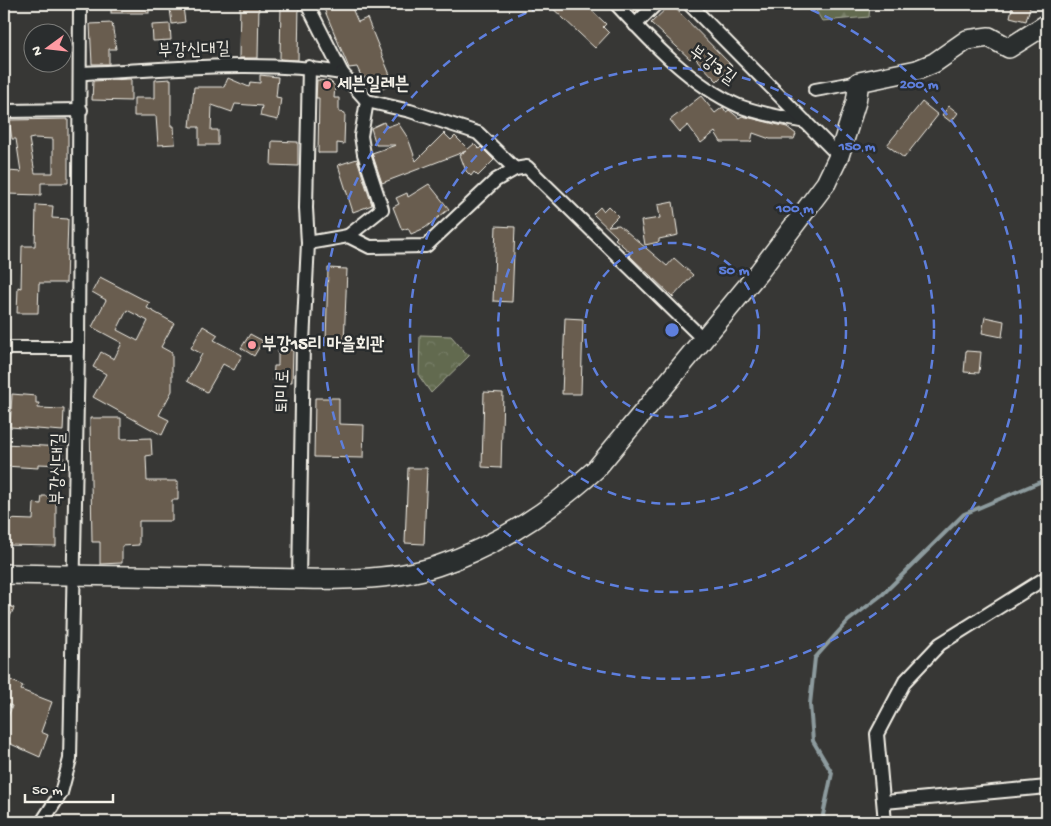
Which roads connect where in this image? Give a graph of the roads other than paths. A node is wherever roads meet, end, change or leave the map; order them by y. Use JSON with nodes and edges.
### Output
{"nodes":[{"id":1,"x":80,"y":4,"type":"edge"},
{"id":2,"x":307,"y":4,"type":"edge"},
{"id":3,"x":616,"y":4,"type":"edge"},
{"id":4,"x":656,"y":4,"type":"edge"},
{"id":5,"x":689,"y":4,"type":"edge"},
{"id":6,"x":1047,"y":24,"type":"edge"},
{"id":7,"x":635,"y":25,"type":"junction"},
{"id":8,"x":309,"y":67,"type":"junction"},
{"id":9,"x":81,"y":73,"type":"junction"},
{"id":10,"x":342,"y":73,"type":"junction"},
{"id":11,"x":859,"y":82,"type":"junction"},
{"id":12,"x":815,"y":90,"type":"dead end"},
{"id":13,"x":367,"y":101,"type":"junction"},
{"id":14,"x":81,"y":110,"type":"junction"},
{"id":15,"x":4,"y":111,"type":"edge"},
{"id":16,"x":806,"y":122,"type":"junction"},
{"id":17,"x":839,"y":156,"type":"junction"},
{"id":18,"x":515,"y":169,"type":"junction"},
{"id":19,"x":348,"y":236,"type":"junction"},
{"id":20,"x":308,"y":243,"type":"junction"},
{"id":21,"x":703,"y":338,"type":"junction"},
{"id":22,"x":4,"y":348,"type":"edge"},
{"id":23,"x":78,"y":348,"type":"junction"},
{"id":24,"x":4,"y":574,"type":"edge"},
{"id":25,"x":74,"y":575,"type":"junction"},
{"id":26,"x":1047,"y":578,"type":"edge"},
{"id":27,"x":299,"y":580,"type":"junction"},
{"id":28,"x":1047,"y":787,"type":"edge"},
{"id":29,"x":884,"y":802,"type":"junction"},
{"id":30,"x":42,"y":822,"type":"edge"},
{"id":31,"x":885,"y":822,"type":"edge"}],
"edges":[{"from":1,"to":9,"type":"street","name":"부강신대길"},
{"from":2,"to":10,"type":"street"},
{"from":3,"to":7,"type":"street","name":"부강3길"},
{"from":4,"to":7,"type":"street"},
{"from":5,"to":16,"type":"street","name":"부강3길"},
{"from":6,"to":11,"type":"street"},
{"from":7,"to":16,"type":"street","name":"부강3길"},
{"from":8,"to":9,"type":"street","name":"부강신대길"},
{"from":8,"to":10,"type":"street","name":"부강신대길"},
{"from":8,"to":20,"type":"street"},
{"from":9,"to":14,"type":"street","name":"부강신대길"},
{"from":10,"to":13,"type":"street"},
{"from":11,"to":12,"type":"street"},
{"from":11,"to":17,"type":"street"},
{"from":13,"to":18,"type":"street"},
{"from":13,"to":19,"type":"street"},
{"from":14,"to":15,"type":"street"},
{"from":14,"to":23,"type":"street","name":"부강신대길"},
{"from":16,"to":17,"type":"street","name":"부강3길"},
{"from":17,"to":21,"type":"street"},
{"from":18,"to":19,"type":"street"},
{"from":18,"to":21,"type":"street"},
{"from":19,"to":20,"type":"street"},
{"from":20,"to":27,"type":"street","name":"퇴미로"},
{"from":21,"to":27,"type":"street"},
{"from":22,"to":23,"type":"street"},
{"from":23,"to":25,"type":"street","name":"부강신대길"},
{"from":24,"to":25,"type":"street"},
{"from":25,"to":27,"type":"street"},
{"from":25,"to":30,"type":"street","name":"부강신대길"},
{"from":26,"to":29,"type":"street"},
{"from":28,"to":29,"type":"street"},
{"from":29,"to":31,"type":"street"}]}
